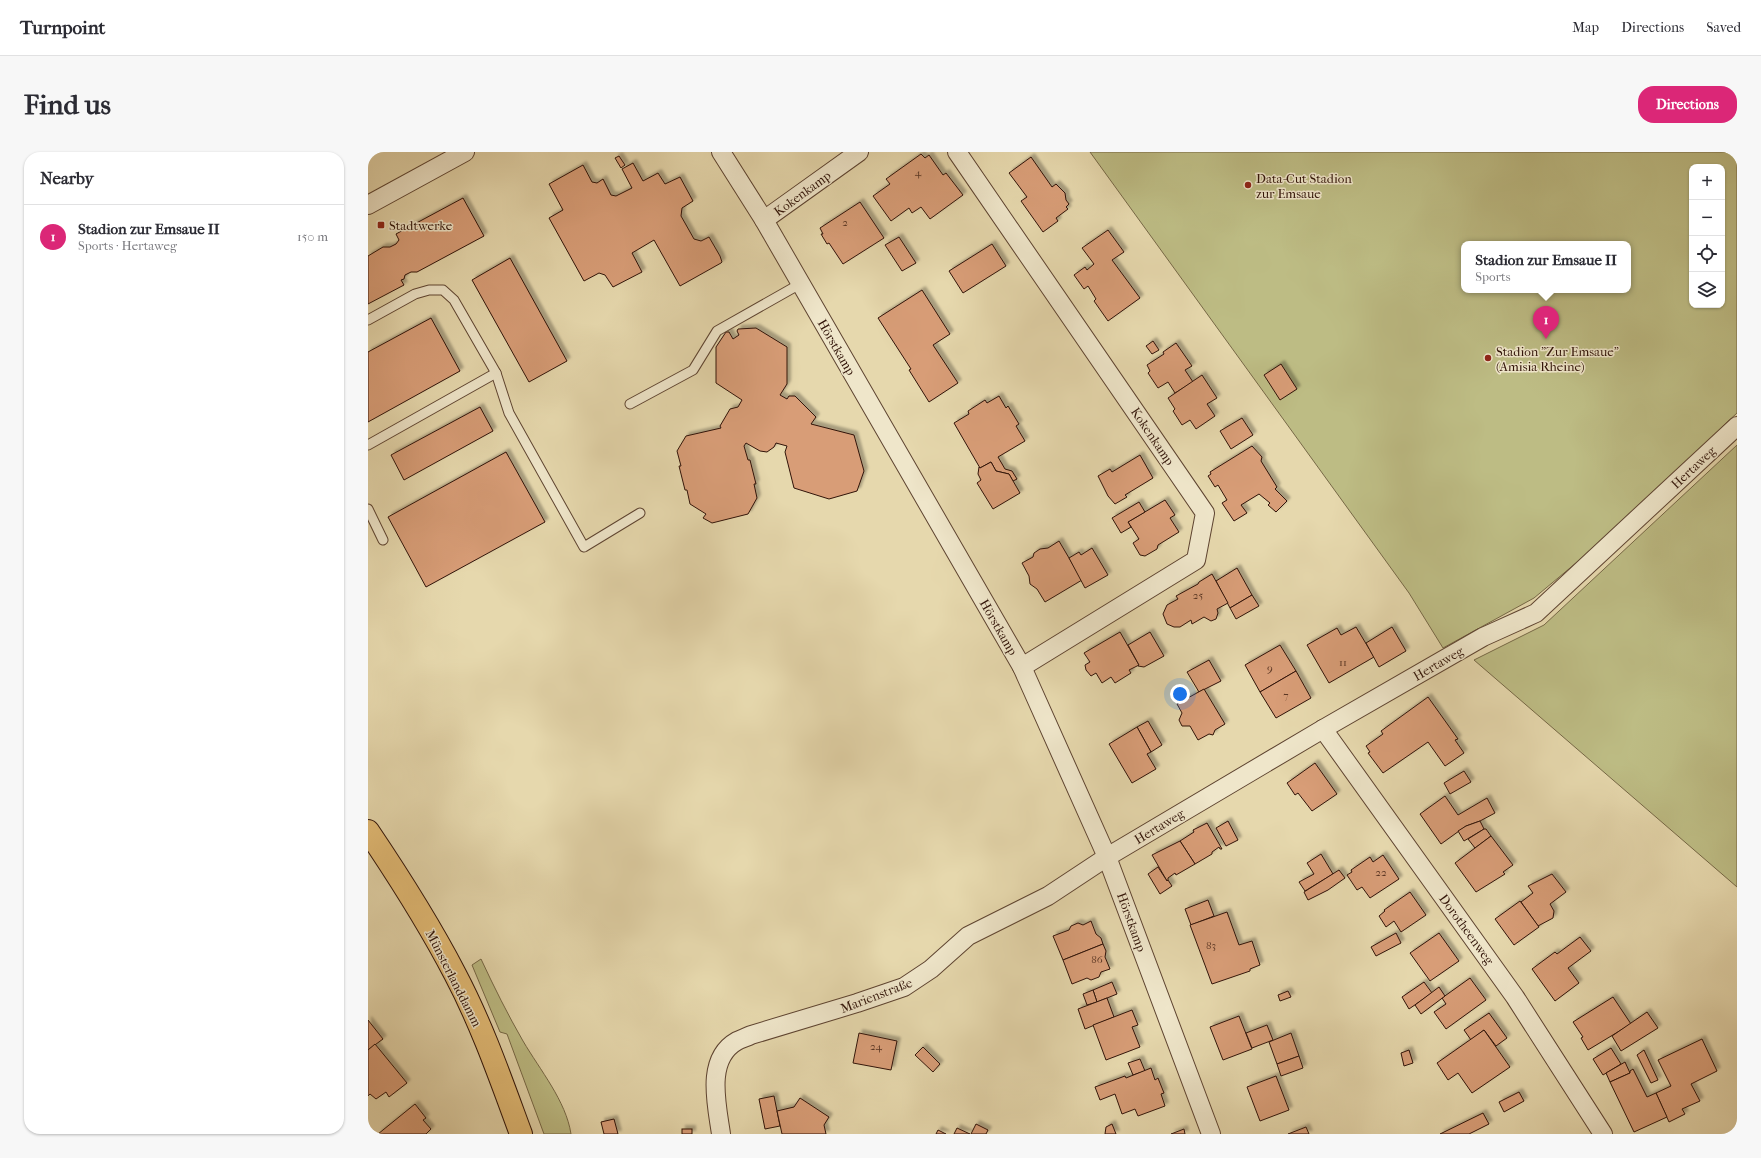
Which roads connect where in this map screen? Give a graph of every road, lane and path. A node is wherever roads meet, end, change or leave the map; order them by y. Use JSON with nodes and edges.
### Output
{"nodes":[{"id":1,"x":465,"y":152,"type":"edge"},
{"id":2,"x":721,"y":152,"type":"edge"},
{"id":3,"x":859,"y":152,"type":"edge"},
{"id":4,"x":957,"y":152,"type":"edge"},
{"id":5,"x":368,"y":205,"type":"edge"},
{"id":6,"x":764,"y":220,"type":"junction"},
{"id":7,"x":800,"y":284,"type":"junction"},
{"id":8,"x":368,"y":320,"type":"edge"},
{"id":9,"x":496,"y":373,"type":"junction"},
{"id":10,"x":630,"y":404,"type":"dead end"},
{"id":11,"x":1737,"y":426,"type":"edge"},
{"id":12,"x":368,"y":445,"type":"edge"},
{"id":13,"x":368,"y":509,"type":"edge"},
{"id":14,"x":640,"y":513,"type":"dead end"},
{"id":15,"x":384,"y":540,"type":"dead end"},
{"id":16,"x":1022,"y":667,"type":"junction"},
{"id":17,"x":1323,"y":729,"type":"junction"},
{"id":18,"x":368,"y":831,"type":"edge"},
{"id":19,"x":1107,"y":857,"type":"junction"},
{"id":20,"x":521,"y":1134,"type":"edge"},
{"id":21,"x":721,"y":1134,"type":"edge"},
{"id":22,"x":1211,"y":1134,"type":"edge"},
{"id":23,"x":1603,"y":1134,"type":"edge"}],
"edges":[{"from":1,"to":5,"type":"street"},
{"from":2,"to":6,"type":"street","name":"Hörstkamp"},
{"from":3,"to":6,"type":"street","name":"Kokenkamp"},
{"from":4,"to":16,"type":"street","name":"Kokenkamp"},
{"from":6,"to":7,"type":"street","name":"Hörstkamp"},
{"from":7,"to":10,"type":"lane"},
{"from":7,"to":16,"type":"street","name":"Hörstkamp"},
{"from":8,"to":9,"type":"lane"},
{"from":9,"to":12,"type":"lane"},
{"from":9,"to":14,"type":"lane"},
{"from":11,"to":17,"type":"street","name":"Hertaweg"},
{"from":13,"to":15,"type":"lane"},
{"from":16,"to":19,"type":"street","name":"Hörstkamp"},
{"from":17,"to":19,"type":"street","name":"Hertaweg"},
{"from":17,"to":23,"type":"street","name":"Dorotheenweg"},
{"from":18,"to":20,"type":"main road","name":"Münsterlanddamm"},
{"from":19,"to":21,"type":"street","name":"Marienstraße"},
{"from":19,"to":22,"type":"street","name":"Hörstkamp"}]}
